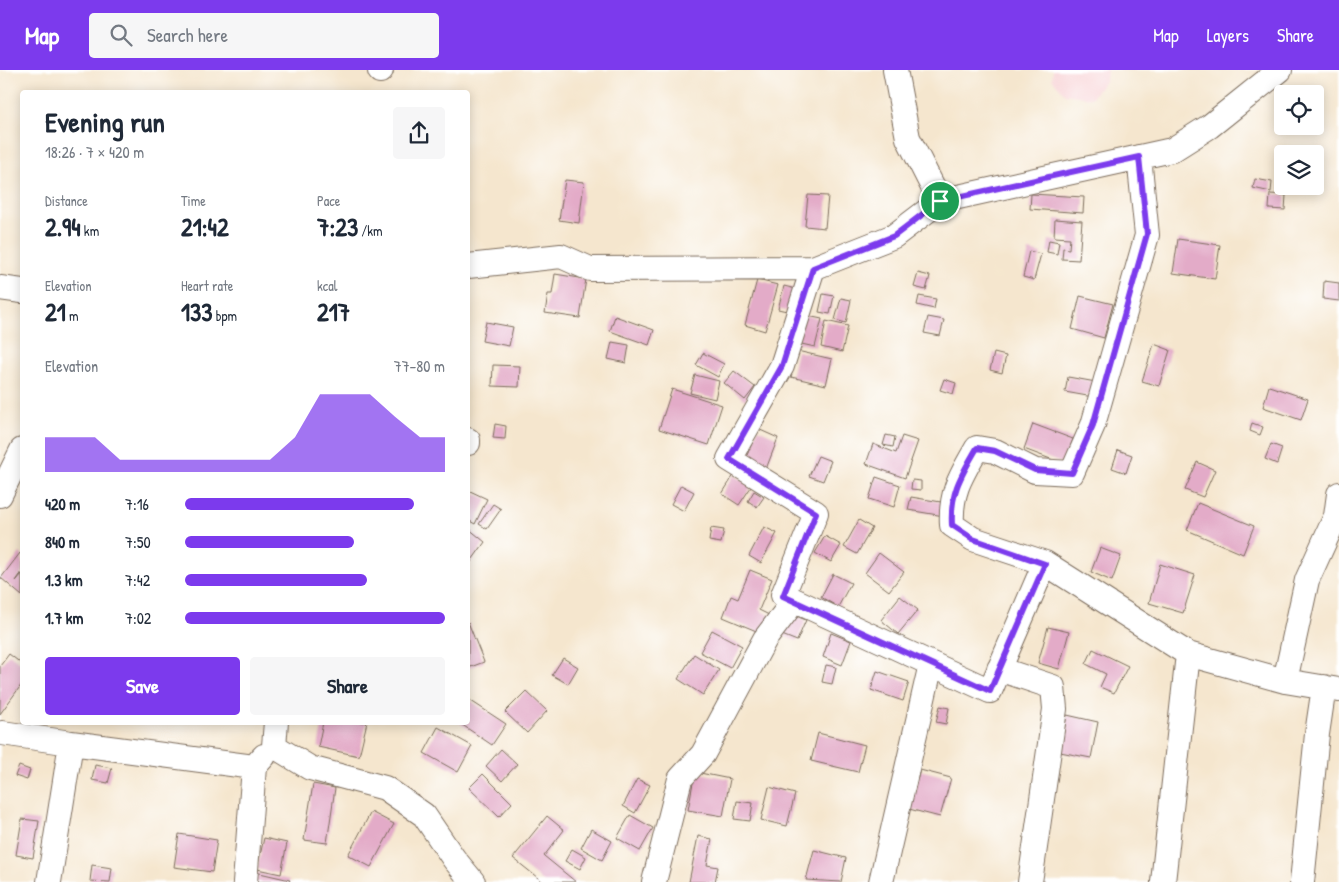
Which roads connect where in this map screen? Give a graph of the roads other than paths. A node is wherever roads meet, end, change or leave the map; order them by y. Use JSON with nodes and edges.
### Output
{"nodes":[{"id":1,"x":896,"y":70,"type":"edge"},
{"id":2,"x":1280,"y":70,"type":"edge"},
{"id":3,"x":1139,"y":157,"type":"junction"},
{"id":4,"x":940,"y":201,"type":"junction"},
{"id":5,"x":470,"y":266,"type":"edge"},
{"id":6,"x":813,"y":268,"type":"junction"},
{"id":7,"x":0,"y":288,"type":"edge"},
{"id":8,"x":20,"y":291,"type":"edge"},
{"id":9,"x":20,"y":454,"type":"edge"},
{"id":10,"x":0,"y":495,"type":"edge"},
{"id":11,"x":1338,"y":509,"type":"edge"},
{"id":12,"x":1045,"y":564,"type":"junction"},
{"id":13,"x":794,"y":601,"type":"junction"},
{"id":14,"x":1188,"y":654,"type":"junction"},
{"id":15,"x":931,"y":664,"type":"junction"},
{"id":16,"x":999,"y":669,"type":"junction"},
{"id":17,"x":1285,"y":681,"type":"junction"},
{"id":18,"x":1332,"y":688,"type":"edge"},
{"id":19,"x":276,"y":725,"type":"edge"},
{"id":20,"x":2,"y":733,"type":"dead end"},
{"id":21,"x":71,"y":744,"type":"junction"},
{"id":22,"x":274,"y":746,"type":"junction"},
{"id":23,"x":254,"y":767,"type":"junction"},
{"id":24,"x":49,"y":882,"type":"edge"},
{"id":25,"x":245,"y":882,"type":"edge"},
{"id":26,"x":473,"y":882,"type":"edge"},
{"id":27,"x":654,"y":882,"type":"edge"},
{"id":28,"x":881,"y":882,"type":"edge"},
{"id":29,"x":1030,"y":882,"type":"edge"},
{"id":30,"x":1163,"y":882,"type":"edge"},
{"id":31,"x":1302,"y":882,"type":"edge"}],
"edges":[{"from":1,"to":4,"type":"street"},
{"from":2,"to":3,"type":"street"},
{"from":3,"to":4,"type":"street"},
{"from":3,"to":12,"type":"street"},
{"from":4,"to":6,"type":"street"},
{"from":5,"to":6,"type":"street"},
{"from":6,"to":13,"type":"street"},
{"from":7,"to":8,"type":"street"},
{"from":9,"to":10,"type":"street"},
{"from":11,"to":17,"type":"street"},
{"from":12,"to":14,"type":"street"},
{"from":12,"to":16,"type":"street"},
{"from":13,"to":15,"type":"street"},
{"from":13,"to":27,"type":"street"},
{"from":14,"to":17,"type":"street"},
{"from":14,"to":30,"type":"street"},
{"from":15,"to":16,"type":"street"},
{"from":15,"to":28,"type":"street"},
{"from":16,"to":29,"type":"street"},
{"from":17,"to":18,"type":"street"},
{"from":18,"to":31,"type":"street"},
{"from":19,"to":22,"type":"street"},
{"from":20,"to":21,"type":"street"},
{"from":21,"to":23,"type":"street"},
{"from":21,"to":24,"type":"street"},
{"from":22,"to":23,"type":"street"},
{"from":22,"to":26,"type":"street"},
{"from":23,"to":25,"type":"street"}]}
